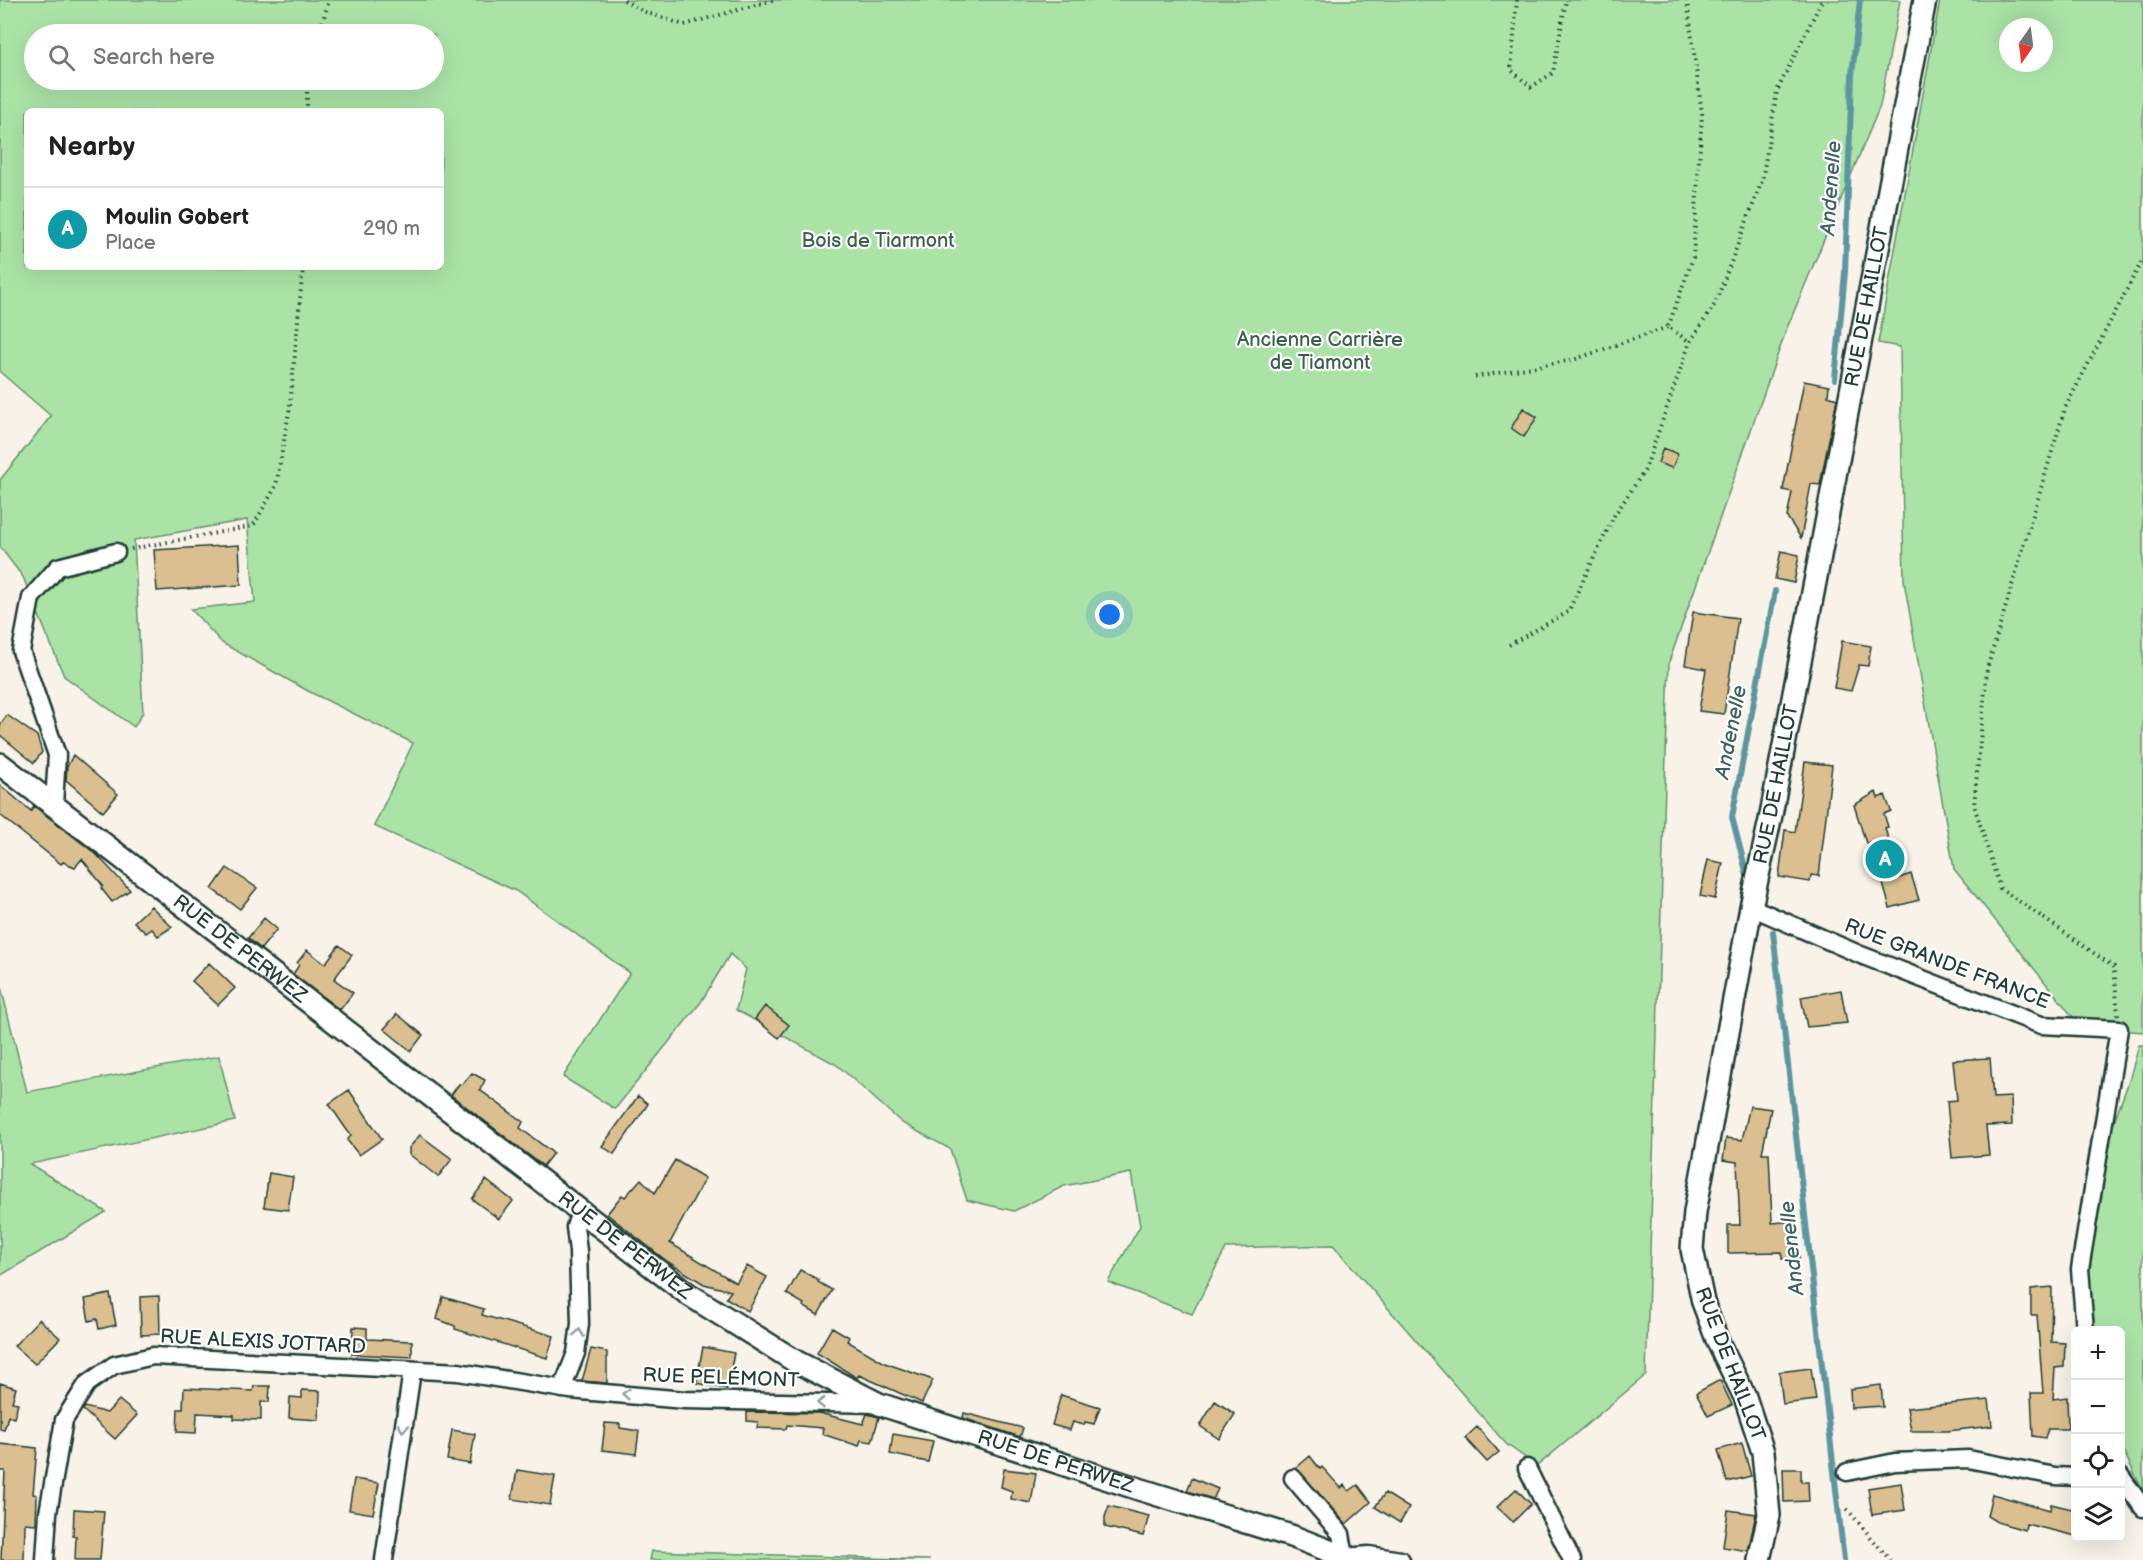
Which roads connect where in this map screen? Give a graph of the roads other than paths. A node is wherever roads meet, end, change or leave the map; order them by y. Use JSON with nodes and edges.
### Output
{"nodes":[{"id":1,"x":1925,"y":0,"type":"edge"},
{"id":2,"x":116,"y":552,"type":"road end"},
{"id":3,"x":0,"y":764,"type":"edge"},
{"id":4,"x":54,"y":804,"type":"junction"},
{"id":5,"x":1751,"y":907,"type":"junction"},
{"id":6,"x":580,"y":1212,"type":"junction"},
{"id":7,"x":2085,"y":1326,"type":"edge"},
{"id":8,"x":412,"y":1371,"type":"junction"},
{"id":9,"x":562,"y":1389,"type":"junction"},
{"id":10,"x":879,"y":1404,"type":"junction"},
{"id":11,"x":1527,"y":1468,"type":"dead end"},
{"id":12,"x":1847,"y":1472,"type":"dead end"},
{"id":13,"x":2071,"y":1477,"type":"edge"},
{"id":14,"x":1293,"y":1478,"type":"dead end"},
{"id":15,"x":2125,"y":1483,"type":"edge"},
{"id":16,"x":2143,"y":1508,"type":"edge"},
{"id":17,"x":1347,"y":1558,"type":"edge"},
{"id":18,"x":45,"y":1560,"type":"edge"},
{"id":19,"x":384,"y":1560,"type":"edge"},
{"id":20,"x":1401,"y":1560,"type":"edge"},
{"id":21,"x":1572,"y":1560,"type":"edge"},
{"id":22,"x":1759,"y":1560,"type":"edge"}],
"edges":[{"from":1,"to":5,"type":"street","name":"RUE DE HAILLOT"},
{"from":2,"to":4,"type":"street"},
{"from":3,"to":4,"type":"street","name":"RUE DE PERWEZ"},
{"from":4,"to":6,"type":"street","name":"RUE DE PERWEZ"},
{"from":5,"to":7,"type":"street","name":"RUE GRANDE FRANCE"},
{"from":5,"to":22,"type":"street","name":"RUE DE HAILLOT"},
{"from":9,"to":6,"type":"street","one_way":true},
{"from":6,"to":10,"type":"street","name":"RUE DE PERWEZ"},
{"from":8,"to":9,"type":"street","name":"RUE PELÉMONT"},
{"from":8,"to":18,"type":"street","name":"RUE ALEXIS JOTTARD"},
{"from":8,"to":19,"type":"street","one_way":true},
{"from":10,"to":9,"type":"street","name":"RUE PELÉMONT","one_way":true},
{"from":10,"to":17,"type":"street","name":"RUE DE PERWEZ"},
{"from":11,"to":21,"type":"street"},
{"from":12,"to":13,"type":"street"},
{"from":14,"to":17,"type":"street"},
{"from":15,"to":16,"type":"street"},
{"from":17,"to":20,"type":"street"}]}
